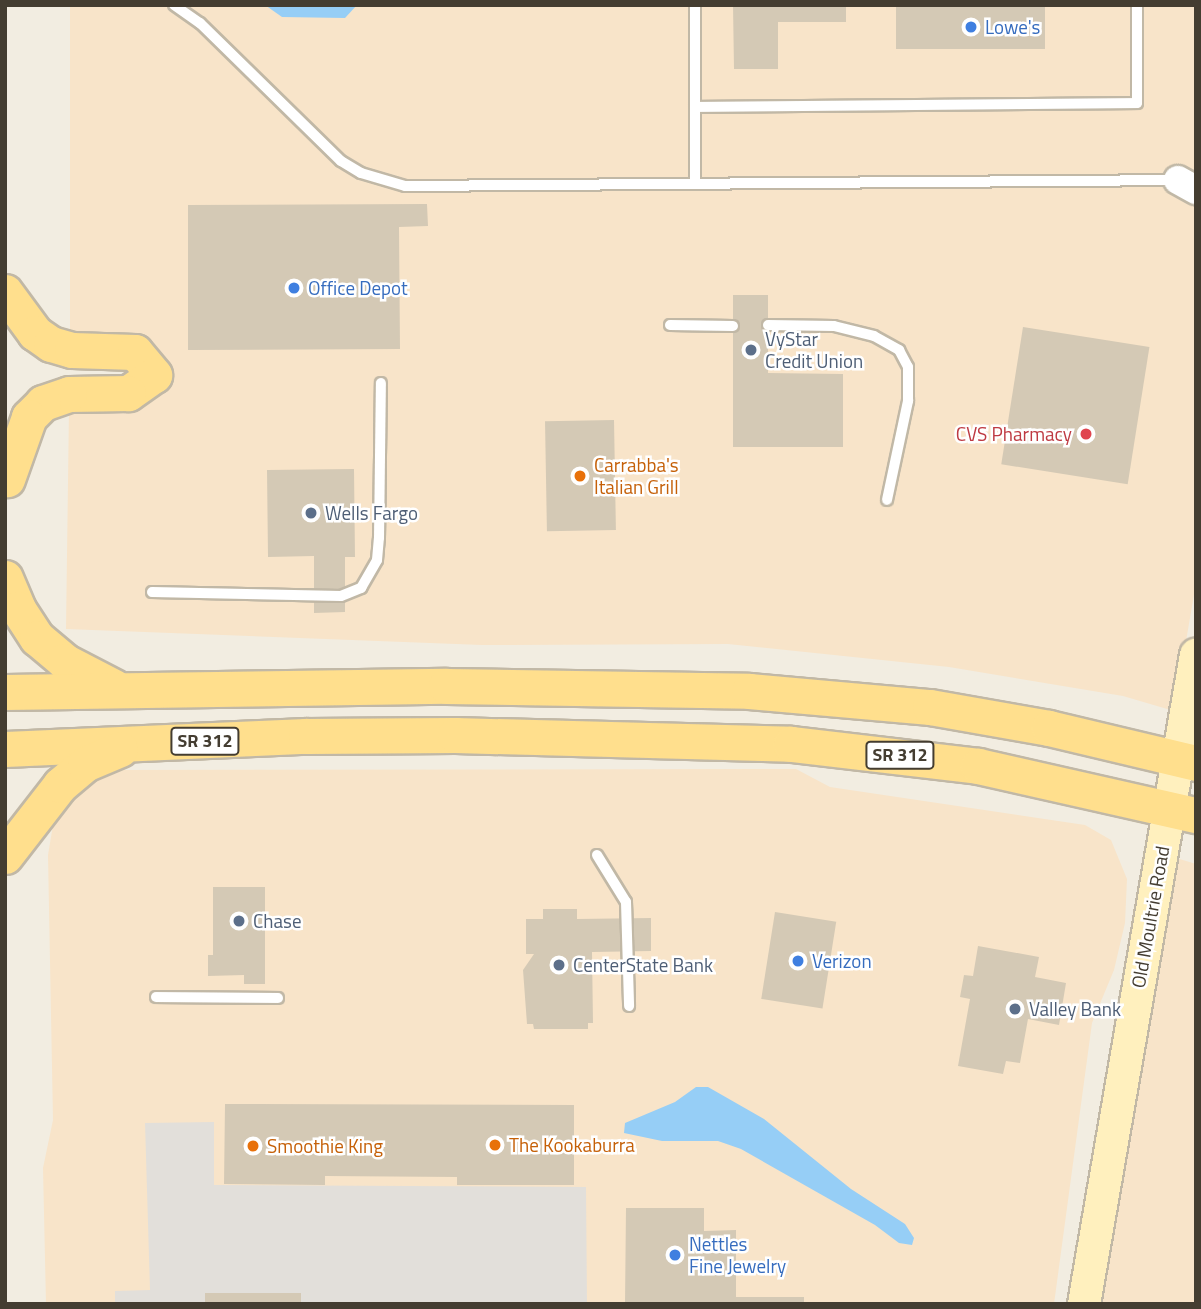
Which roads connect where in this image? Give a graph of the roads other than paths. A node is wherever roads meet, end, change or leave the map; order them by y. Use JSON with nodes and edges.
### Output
{"nodes":[{"id":1,"x":174,"y":5,"type":"edge"},
{"id":2,"x":695,"y":5,"type":"edge"},
{"id":3,"x":1137,"y":5,"type":"edge"},
{"id":4,"x":695,"y":107,"type":"junction"},
{"id":5,"x":1190,"y":183,"type":"edge"},
{"id":6,"x":695,"y":184,"type":"junction"},
{"id":7,"x":5,"y":292,"type":"edge"},
{"id":8,"x":670,"y":325,"type":"dead end"},
{"id":9,"x":733,"y":326,"type":"dead end"},
{"id":10,"x":768,"y":326,"type":"dead end"},
{"id":11,"x":381,"y":383,"type":"dead end"},
{"id":12,"x":5,"y":410,"type":"edge"},
{"id":13,"x":6,"y":492,"type":"edge"},
{"id":14,"x":887,"y":500,"type":"dead end"},
{"id":15,"x":5,"y":578,"type":"edge"},
{"id":16,"x":152,"y":592,"type":"dead end"},
{"id":17,"x":1196,"y":656,"type":"edge"},
{"id":18,"x":600,"y":687,"type":"junction"},
{"id":19,"x":117,"y":689,"type":"junction"},
{"id":20,"x":5,"y":692,"type":"edge"},
{"id":21,"x":599,"y":738,"type":"junction"},
{"id":22,"x":141,"y":744,"type":"junction"},
{"id":23,"x":5,"y":749,"type":"edge"},
{"id":24,"x":1187,"y":761,"type":"edge"},
{"id":25,"x":1183,"y":811,"type":"edge"},
{"id":26,"x":597,"y":855,"type":"dead end"},
{"id":27,"x":5,"y":856,"type":"edge"},
{"id":28,"x":156,"y":997,"type":"dead end"},
{"id":29,"x":278,"y":998,"type":"dead end"},
{"id":30,"x":629,"y":1006,"type":"dead end"},
{"id":31,"x":1084,"y":1304,"type":"edge"}],
"edges":[{"from":1,"to":6,"type":"lane"},
{"from":2,"to":4,"type":"lane"},
{"from":3,"to":4,"type":"lane"},
{"from":4,"to":6,"type":"lane"},
{"from":5,"to":6,"type":"lane"},
{"from":7,"to":13,"type":"main road"},
{"from":8,"to":9,"type":"lane"},
{"from":10,"to":14,"type":"lane"},
{"from":11,"to":16,"type":"lane"},
{"from":12,"to":13,"type":"main road"},
{"from":15,"to":19,"type":"main road"},
{"from":17,"to":24,"type":"main road","name":"Old Moultrie Road"},
{"from":18,"to":19,"type":"main road"},
{"from":18,"to":21,"type":"main road"},
{"from":18,"to":24,"type":"main road"},
{"from":19,"to":20,"type":"main road"},
{"from":21,"to":22,"type":"main road","number":"SR 312"},
{"from":21,"to":25,"type":"main road","number":"SR 312"},
{"from":22,"to":23,"type":"main road","number":"SR 312"},
{"from":22,"to":27,"type":"main road"},
{"from":24,"to":25,"type":"main road","name":"Old Moultrie Road"},
{"from":25,"to":31,"type":"main road","name":"Old Moultrie Road"},
{"from":26,"to":30,"type":"lane"},
{"from":28,"to":29,"type":"lane"}]}
